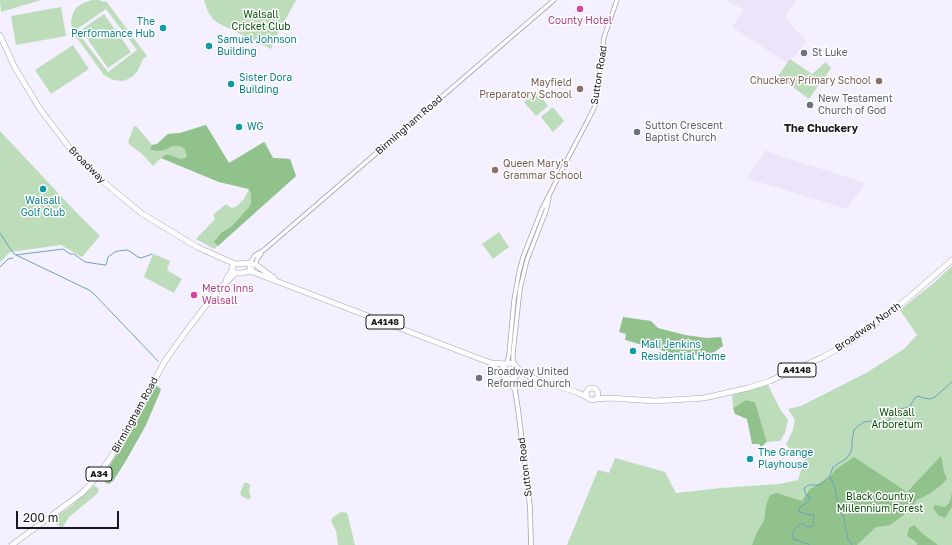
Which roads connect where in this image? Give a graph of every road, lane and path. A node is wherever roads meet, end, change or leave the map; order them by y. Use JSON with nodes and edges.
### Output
{"nodes":[{"id":1,"x":554,"y":0,"type":"edge"},
{"id":2,"x":617,"y":0,"type":"edge"},
{"id":3,"x":0,"y":35,"type":"edge"},
{"id":4,"x":552,"y":190,"type":"junction"},
{"id":5,"x":952,"y":260,"type":"edge"},
{"id":6,"x":253,"y":264,"type":"junction"},
{"id":7,"x":235,"y":269,"type":"junction"},
{"id":8,"x":250,"y":271,"type":"junction"},
{"id":9,"x":278,"y":282,"type":"junction"},
{"id":10,"x":491,"y":363,"type":"junction"},
{"id":11,"x":506,"y":364,"type":"junction"},
{"id":12,"x":516,"y":366,"type":"junction"},
{"id":13,"x":502,"y":374,"type":"junction"},
{"id":14,"x":516,"y":377,"type":"junction"},
{"id":15,"x":530,"y":377,"type":"junction"},
{"id":16,"x":507,"y":379,"type":"junction"},
{"id":17,"x":515,"y":390,"type":"junction"},
{"id":18,"x":587,"y":390,"type":"junction"},
{"id":19,"x":597,"y":390,"type":"junction"},
{"id":20,"x":576,"y":392,"type":"junction"},
{"id":21,"x":587,"y":397,"type":"junction"},
{"id":22,"x":610,"y":398,"type":"junction"},
{"id":23,"x":595,"y":399,"type":"junction"},
{"id":24,"x":12,"y":545,"type":"edge"},
{"id":25,"x":531,"y":545,"type":"edge"}],
"edges":[{"from":1,"to":6,"type":"street","name":"Birmingham Road"},
{"from":2,"to":4,"type":"street","name":"Sutton Road"},
{"from":3,"to":7,"type":"highway","name":"Broadway"},
{"from":4,"to":11,"type":"street","name":"Sutton Road"},
{"from":4,"to":12,"type":"street","name":"Sutton Road"},
{"from":5,"to":22,"type":"highway","name":"Broadway North","number":"A4148"},
{"from":6,"to":7,"type":"highway"},
{"from":6,"to":8,"type":"highway"},
{"from":6,"to":9,"type":"highway","number":"A4148"},
{"from":7,"to":8,"type":"highway"},
{"from":7,"to":24,"type":"highway","name":"Birmingham Road","number":"A34"},
{"from":8,"to":9,"type":"highway","number":"A4148"},
{"from":9,"to":10,"type":"highway","number":"A4148"},
{"from":10,"to":11,"type":"highway","number":"A4148"},
{"from":10,"to":13,"type":"highway","number":"A4148"},
{"from":11,"to":12,"type":"highway","number":"A4148"},
{"from":11,"to":13,"type":"highway"},
{"from":12,"to":14,"type":"highway"},
{"from":12,"to":15,"type":"highway","number":"A4148"},
{"from":13,"to":16,"type":"highway","number":"A4148"},
{"from":14,"to":15,"type":"highway","number":"A4148"},
{"from":14,"to":16,"type":"highway","number":"A4148"},
{"from":14,"to":17,"type":"main road","name":"Sutton Road"},
{"from":15,"to":20,"type":"highway","number":"A4148"},
{"from":16,"to":17,"type":"main road","name":"Sutton Road"},
{"from":17,"to":25,"type":"main road","name":"Sutton Road"},
{"from":18,"to":19,"type":"highway"},
{"from":18,"to":20,"type":"highway"},
{"from":18,"to":21,"type":"highway"},
{"from":19,"to":22,"type":"highway","name":"Broadway North","number":"A4148"},
{"from":19,"to":23,"type":"highway"},
{"from":20,"to":21,"type":"highway"},
{"from":21,"to":23,"type":"highway"},
{"from":22,"to":23,"type":"highway","name":"Broadway North","number":"A4148"}]}
